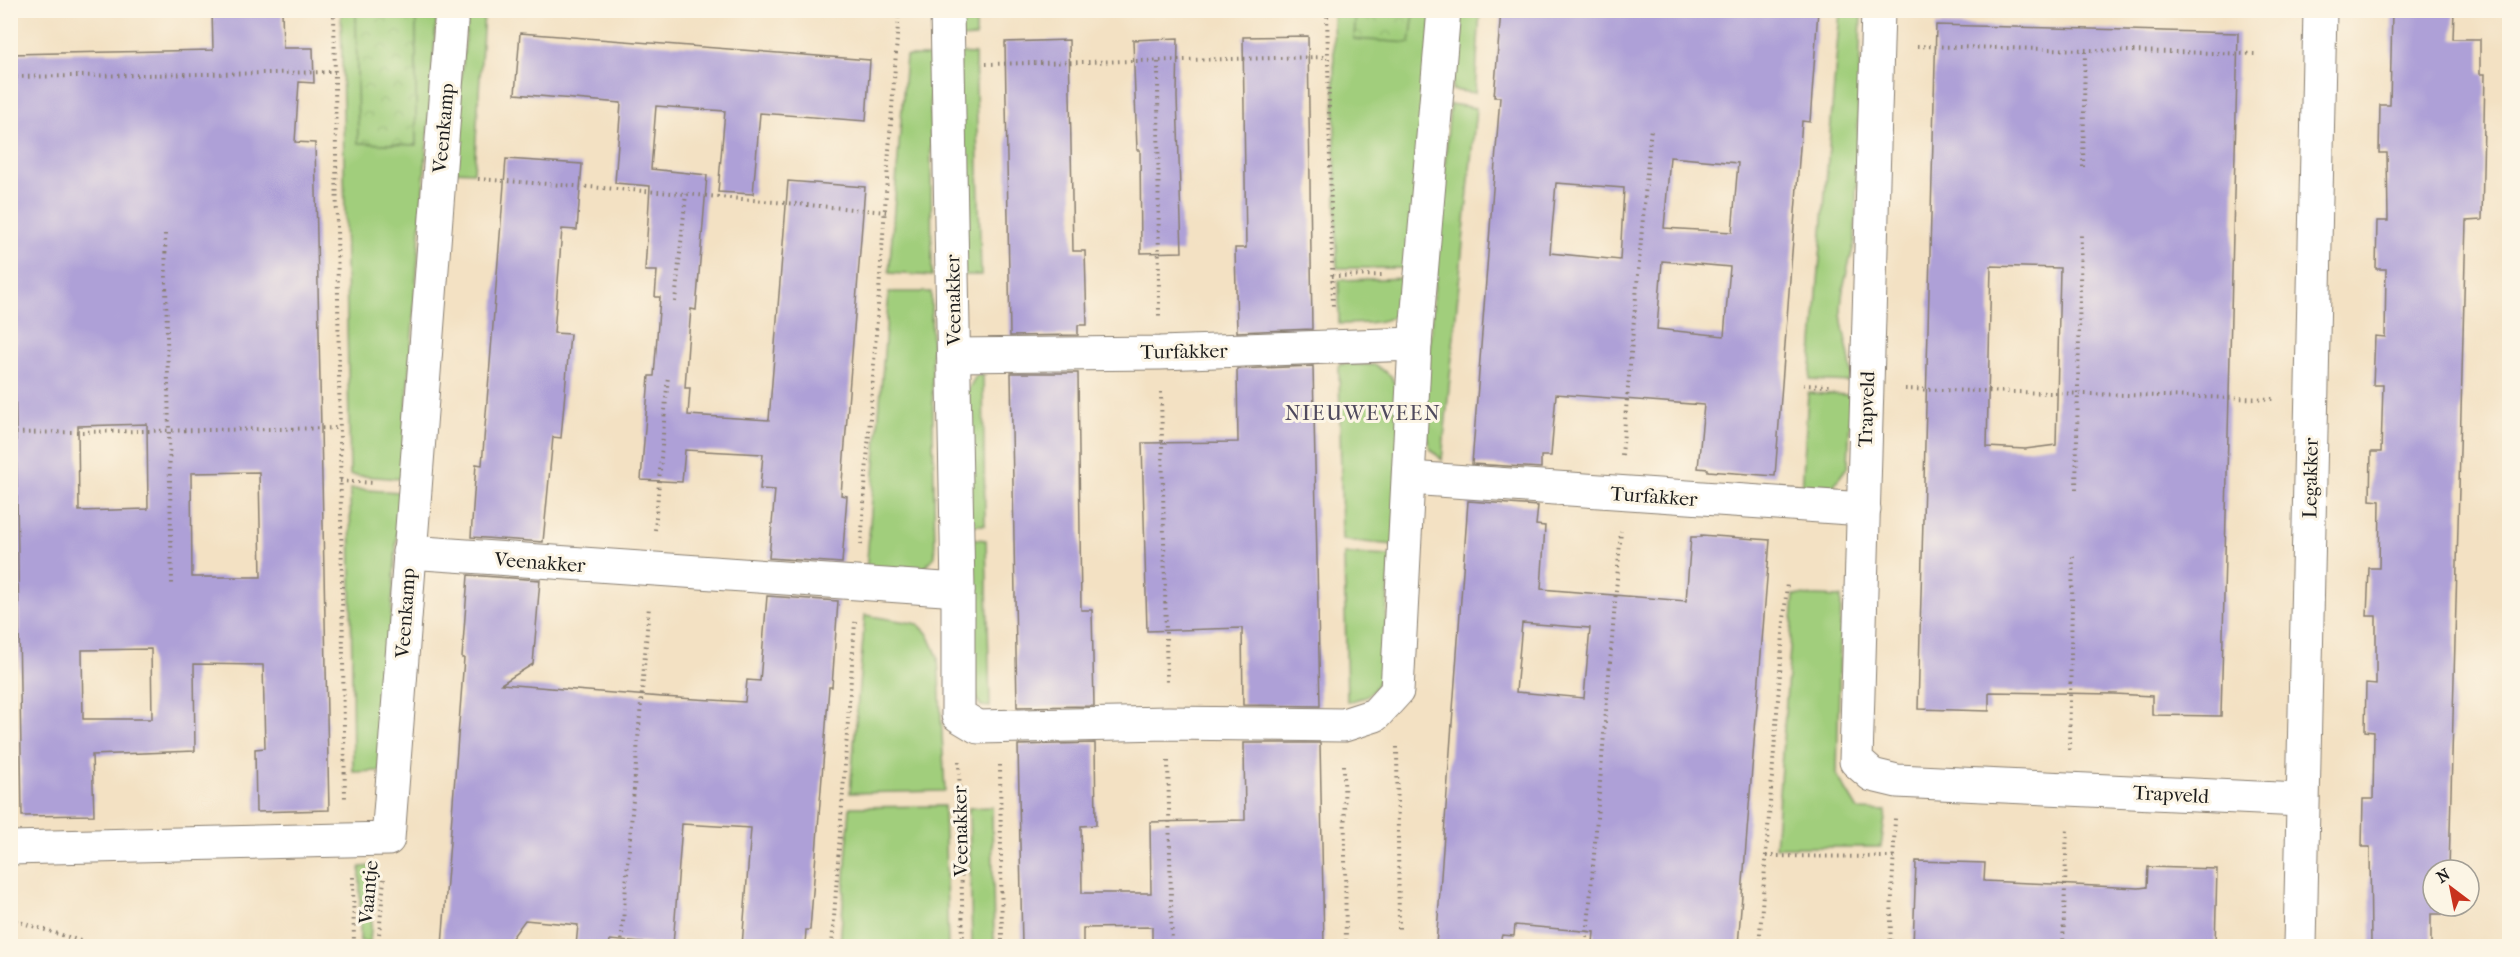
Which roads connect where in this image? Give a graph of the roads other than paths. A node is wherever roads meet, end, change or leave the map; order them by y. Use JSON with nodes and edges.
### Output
{"nodes":[{"id":1,"x":452,"y":10,"type":"edge"},
{"id":2,"x":946,"y":10,"type":"edge"},
{"id":3,"x":1444,"y":10,"type":"edge"},
{"id":4,"x":1878,"y":10,"type":"edge"},
{"id":5,"x":2320,"y":10,"type":"edge"},
{"id":6,"x":1415,"y":344,"type":"junction"},
{"id":7,"x":954,"y":355,"type":"junction"},
{"id":8,"x":1408,"y":478,"type":"junction"},
{"id":9,"x":1864,"y":509,"type":"junction"},
{"id":10,"x":410,"y":552,"type":"junction"},
{"id":11,"x":958,"y":590,"type":"junction"},
{"id":12,"x":2302,"y":800,"type":"junction"},
{"id":13,"x":10,"y":848,"type":"edge"},
{"id":14,"x":2300,"y":946,"type":"edge"}],
"edges":[{"from":1,"to":10,"type":"street","name":"Veenkamp"},
{"from":2,"to":7,"type":"street","name":"Veenakker"},
{"from":3,"to":6,"type":"street"},
{"from":4,"to":9,"type":"street","name":"Trapveld"},
{"from":5,"to":12,"type":"street","name":"Legakker"},
{"from":6,"to":7,"type":"street","name":"Turfakker"},
{"from":6,"to":8,"type":"street"},
{"from":7,"to":11,"type":"street","name":"Veenakker"},
{"from":8,"to":9,"type":"street","name":"Turfakker"},
{"from":8,"to":11,"type":"street","name":"Veenakker"},
{"from":9,"to":12,"type":"street","name":"Trapveld"},
{"from":10,"to":11,"type":"street","name":"Veenakker"},
{"from":10,"to":13,"type":"street","name":"Veenkamp"},
{"from":12,"to":14,"type":"street","name":"Legakker"}]}
